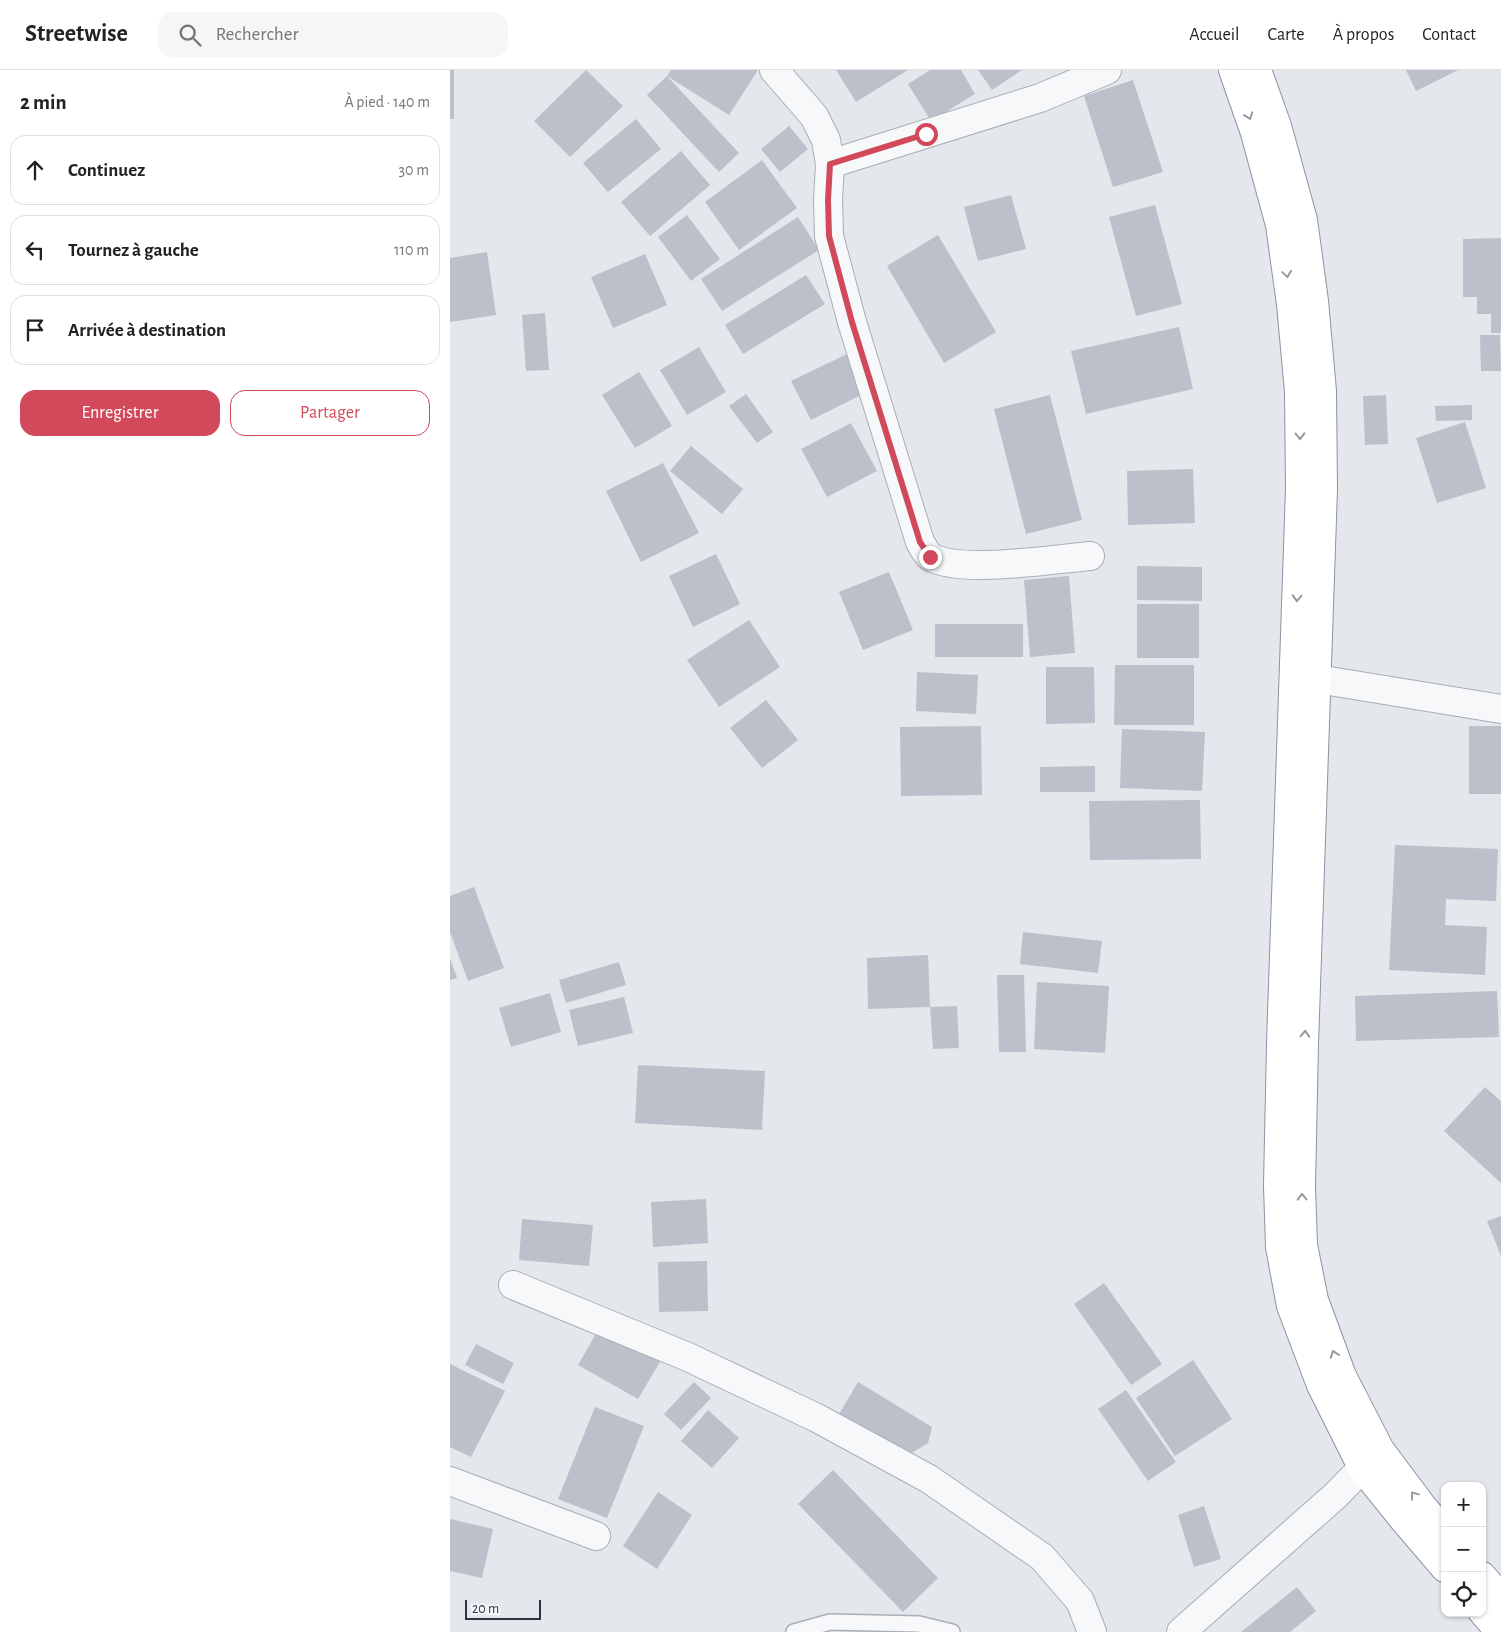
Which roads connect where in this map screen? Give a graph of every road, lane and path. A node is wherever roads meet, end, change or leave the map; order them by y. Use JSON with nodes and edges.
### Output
{"nodes":[{"id":1,"x":774,"y":70,"type":"edge"},
{"id":2,"x":1107,"y":70,"type":"edge"},
{"id":3,"x":1233,"y":70,"type":"edge"},
{"id":4,"x":1257,"y":70,"type":"edge"},
{"id":5,"x":830,"y":164,"type":"junction"},
{"id":6,"x":1090,"y":556,"type":"dead end"},
{"id":7,"x":1317,"y":679,"type":"junction"},
{"id":8,"x":1501,"y":709,"type":"edge"},
{"id":9,"x":1298,"y":897,"type":"junction"},
{"id":10,"x":513,"y":1285,"type":"dead end"},
{"id":11,"x":1371,"y":1460,"type":"junction"},
{"id":12,"x":450,"y":1481,"type":"edge"},
{"id":13,"x":1441,"y":1527,"type":"edge"},
{"id":14,"x":596,"y":1536,"type":"dead end"},
{"id":15,"x":1441,"y":1563,"type":"edge"},
{"id":16,"x":1486,"y":1581,"type":"edge"},
{"id":17,"x":1501,"y":1598,"type":"edge"},
{"id":18,"x":1486,"y":1616,"type":"edge"},
{"id":19,"x":794,"y":1632,"type":"edge"},
{"id":20,"x":952,"y":1632,"type":"edge"},
{"id":21,"x":1092,"y":1632,"type":"edge"},
{"id":22,"x":1181,"y":1632,"type":"edge"},
{"id":23,"x":1500,"y":1632,"type":"edge"}],
"edges":[{"from":1,"to":5,"type":"street"},
{"from":2,"to":5,"type":"street"},
{"from":3,"to":9,"type":"highway","one_way":true},
{"from":4,"to":7,"type":"highway"},
{"from":5,"to":6,"type":"street"},
{"from":7,"to":8,"type":"street"},
{"from":7,"to":9,"type":"highway"},
{"from":9,"to":11,"type":"highway"},
{"from":10,"to":21,"type":"street"},
{"from":13,"to":11,"type":"highway","one_way":true},
{"from":11,"to":15,"type":"highway"},
{"from":11,"to":22,"type":"street"},
{"from":12,"to":14,"type":"street"},
{"from":16,"to":17,"type":"highway"},
{"from":18,"to":23,"type":"highway"},
{"from":19,"to":20,"type":"lane"}]}
